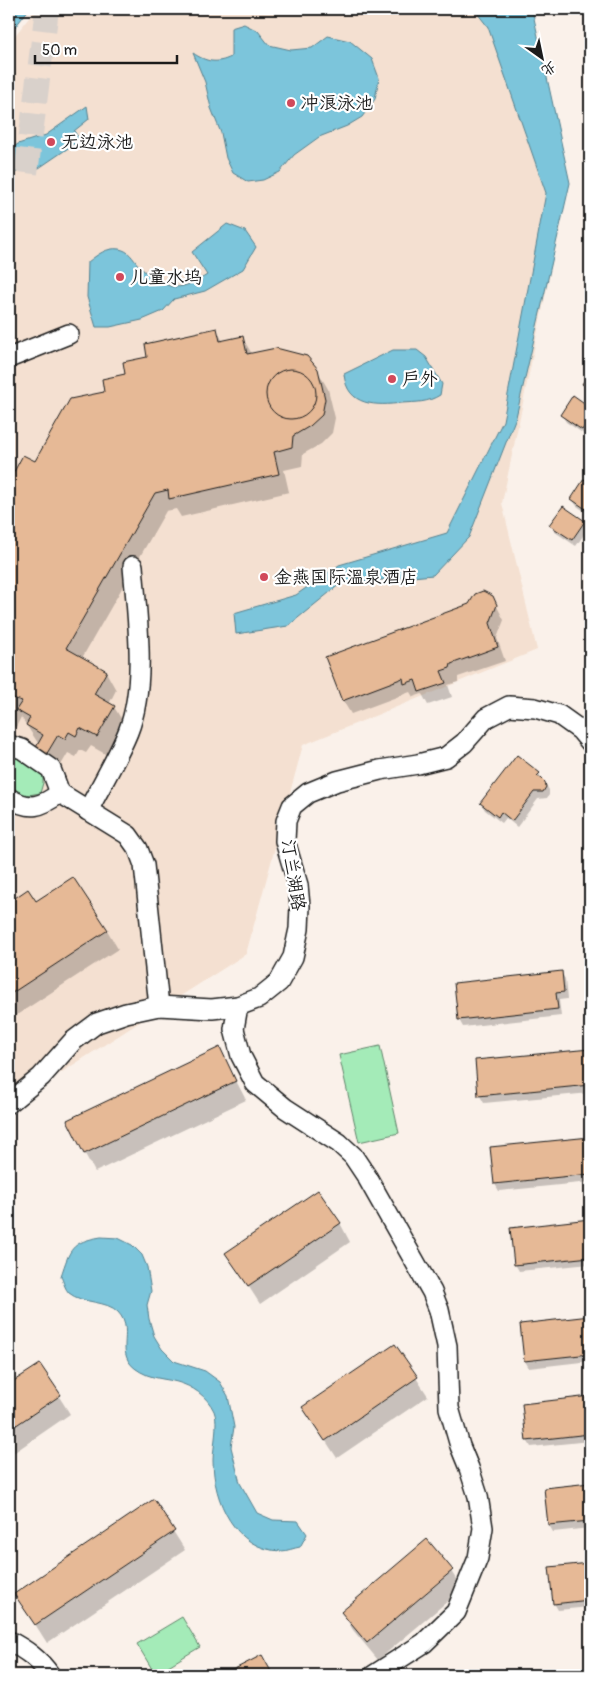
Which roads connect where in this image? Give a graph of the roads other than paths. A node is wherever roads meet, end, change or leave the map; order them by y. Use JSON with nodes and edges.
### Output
{"nodes":[{"id":1,"x":69,"y":334,"type":"dead end"},
{"id":2,"x":9,"y":358,"type":"edge"},
{"id":3,"x":133,"y":566,"type":"dead end"},
{"id":4,"x":585,"y":736,"type":"edge"},
{"id":5,"x":9,"y":745,"type":"edge"},
{"id":6,"x":60,"y":794,"type":"junction"},
{"id":7,"x":9,"y":798,"type":"edge"},
{"id":8,"x":88,"y":811,"type":"junction"},
{"id":9,"x":159,"y":1006,"type":"junction"},
{"id":10,"x":238,"y":1006,"type":"junction"},
{"id":11,"x":9,"y":1103,"type":"edge"},
{"id":12,"x":9,"y":1641,"type":"edge"},
{"id":13,"x":50,"y":1675,"type":"edge"},
{"id":14,"x":374,"y":1675,"type":"edge"}],
"edges":[{"from":1,"to":2,"type":"street"},
{"from":3,"to":8,"type":"street"},
{"from":4,"to":10,"type":"street","name":"汀兰湖路"},
{"from":5,"to":6,"type":"street"},
{"from":6,"to":7,"type":"street"},
{"from":6,"to":8,"type":"street"},
{"from":8,"to":9,"type":"street"},
{"from":9,"to":10,"type":"street","name":"汀兰湖路"},
{"from":9,"to":11,"type":"street","name":"汀兰湖路"},
{"from":10,"to":14,"type":"street"},
{"from":12,"to":13,"type":"street"}]}
